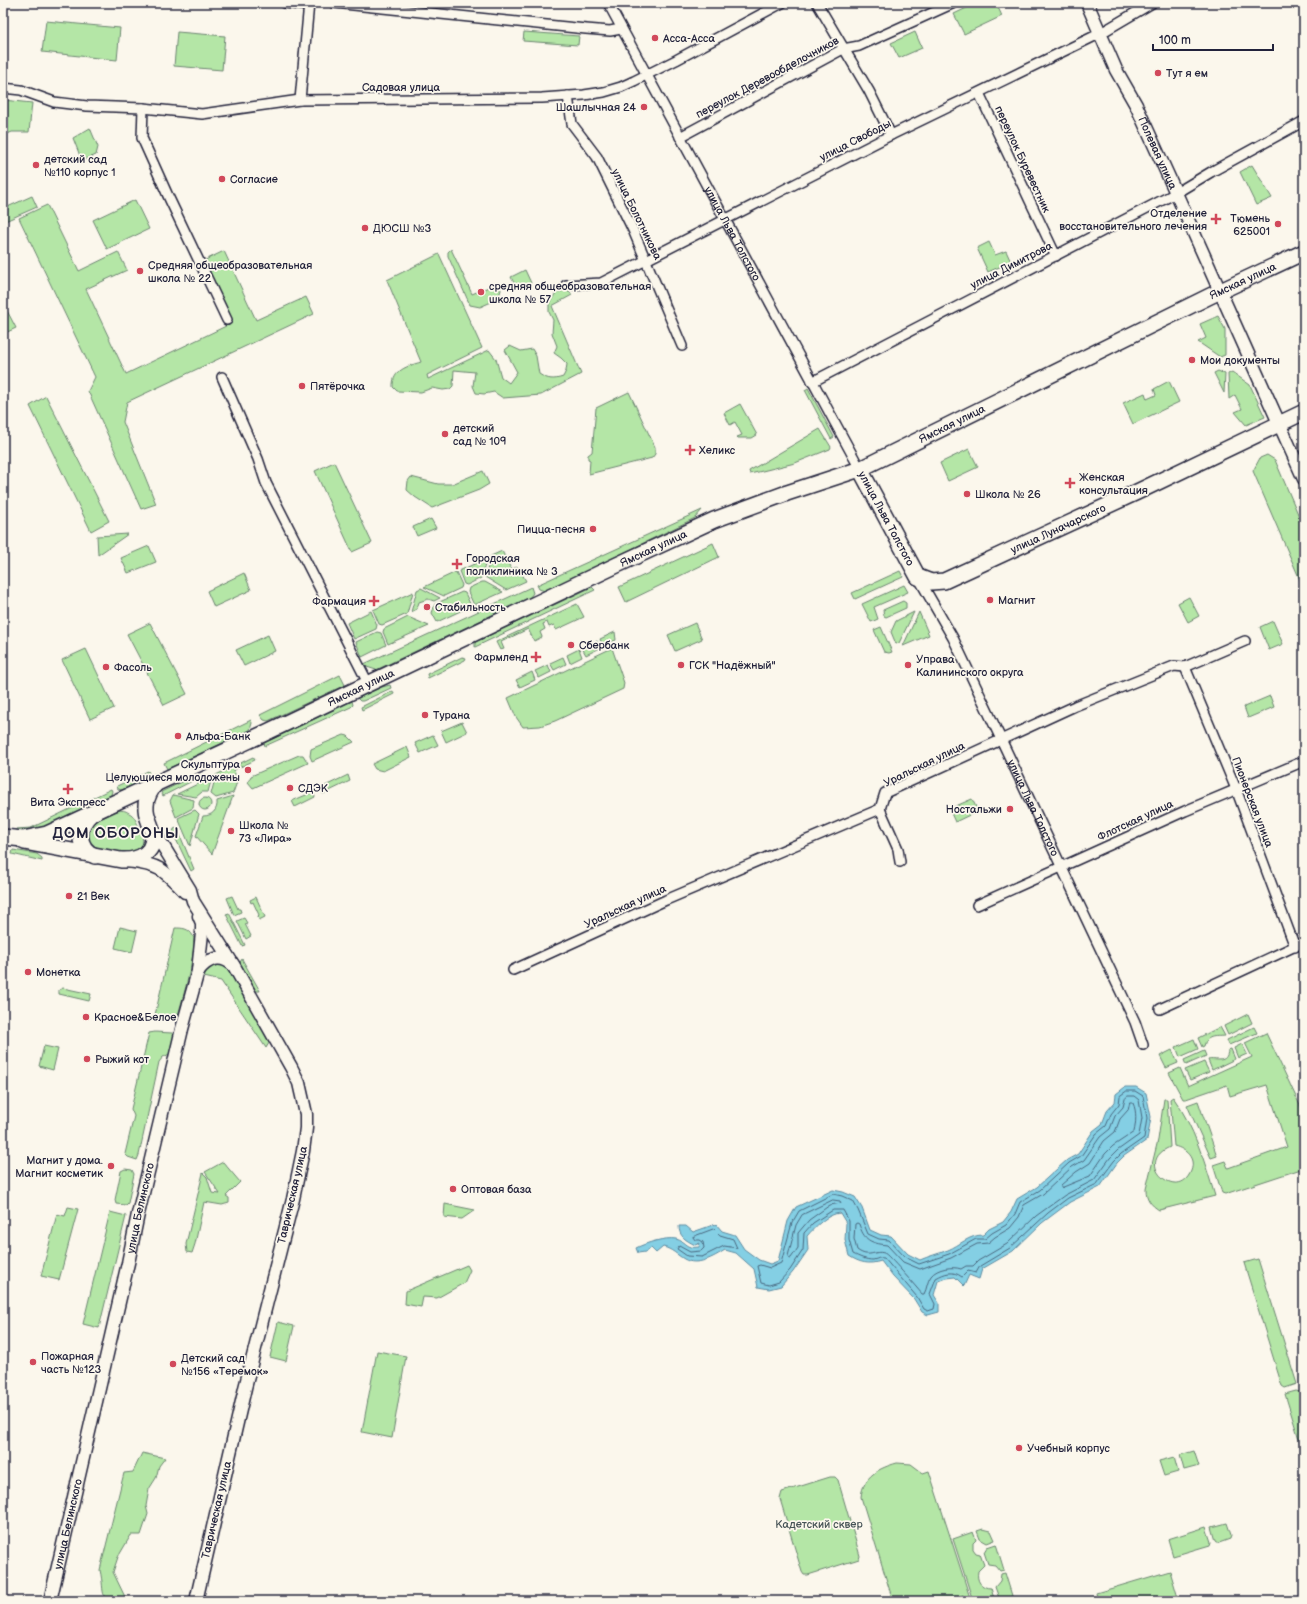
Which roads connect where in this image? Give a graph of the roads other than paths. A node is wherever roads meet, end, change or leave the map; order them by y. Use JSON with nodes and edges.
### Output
{"nodes":[{"id":1,"x":284,"y":3,"type":"edge"},
{"id":2,"x":334,"y":3,"type":"edge"},
{"id":3,"x":608,"y":3,"type":"edge"},
{"id":4,"x":782,"y":3,"type":"edge"},
{"id":5,"x":816,"y":3,"type":"edge"},
{"id":6,"x":954,"y":3,"type":"edge"},
{"id":7,"x":1087,"y":3,"type":"edge"},
{"id":8,"x":1152,"y":3,"type":"edge"},
{"id":9,"x":309,"y":4,"type":"edge"},
{"id":10,"x":621,"y":29,"type":"junction"},
{"id":11,"x":1101,"y":33,"type":"junction"},
{"id":12,"x":843,"y":49,"type":"junction"},
{"id":13,"x":647,"y":74,"type":"junction"},
{"id":14,"x":3,"y":88,"type":"edge"},
{"id":15,"x":979,"y":93,"type":"junction"},
{"id":16,"x":568,"y":96,"type":"junction"},
{"id":17,"x":300,"y":100,"type":"junction"},
{"id":18,"x":143,"y":108,"type":"junction"},
{"id":19,"x":1304,"y":122,"type":"edge"},
{"id":20,"x":890,"y":135,"type":"junction"},
{"id":21,"x":680,"y":137,"type":"junction"},
{"id":22,"x":1176,"y":193,"type":"junction"},
{"id":23,"x":725,"y":220,"type":"junction"},
{"id":24,"x":1304,"y":252,"type":"edge"},
{"id":25,"x":1056,"y":256,"type":"junction"},
{"id":26,"x":646,"y":260,"type":"junction"},
{"id":27,"x":566,"y":285,"type":"dead end"},
{"id":28,"x":1220,"y":292,"type":"junction"},
{"id":29,"x":227,"y":320,"type":"dead end"},
{"id":30,"x":682,"y":346,"type":"dead end"},
{"id":31,"x":222,"y":377,"type":"dead end"},
{"id":32,"x":812,"y":382,"type":"junction"},
{"id":33,"x":1304,"y":412,"type":"edge"},
{"id":34,"x":1279,"y":424,"type":"junction"},
{"id":35,"x":860,"y":469,"type":"junction"},
{"id":36,"x":1304,"y":479,"type":"edge"},
{"id":37,"x":918,"y":577,"type":"junction"},
{"id":38,"x":1245,"y":641,"type":"dead end"},
{"id":39,"x":1185,"y":667,"type":"junction"},
{"id":40,"x":368,"y":683,"type":"junction"},
{"id":41,"x":1002,"y":740,"type":"junction"},
{"id":42,"x":1304,"y":761,"type":"edge"},
{"id":43,"x":158,"y":782,"type":"junction"},
{"id":44,"x":1236,"y":789,"type":"junction"},
{"id":45,"x":110,"y":805,"type":"junction"},
{"id":46,"x":880,"y":809,"type":"junction"},
{"id":47,"x":95,"y":811,"type":"junction"},
{"id":48,"x":149,"y":821,"type":"junction"},
{"id":49,"x":7,"y":838,"type":"edge"},
{"id":50,"x":98,"y":857,"type":"junction"},
{"id":51,"x":121,"y":860,"type":"junction"},
{"id":52,"x":900,"y":862,"type":"dead end"},
{"id":53,"x":1062,"y":867,"type":"junction"},
{"id":54,"x":193,"y":901,"type":"junction"},
{"id":55,"x":977,"y":905,"type":"dead end"},
{"id":56,"x":1304,"y":942,"type":"edge"},
{"id":57,"x":1295,"y":947,"type":"junction"},
{"id":58,"x":234,"y":966,"type":"junction"},
{"id":59,"x":513,"y":970,"type":"dead end"},
{"id":60,"x":198,"y":971,"type":"junction"},
{"id":61,"x":1160,"y":1009,"type":"dead end"},
{"id":62,"x":1143,"y":1046,"type":"dead end"},
{"id":63,"x":50,"y":1601,"type":"edge"},
{"id":64,"x":196,"y":1601,"type":"edge"}],
"edges":[{"from":1,"to":9,"type":"street"},
{"from":2,"to":10,"type":"street"},
{"from":3,"to":10,"type":"street","name":"улица Льва Толстого"},
{"from":4,"to":13,"type":"street","name":"Садовая улица"},
{"from":5,"to":12,"type":"street"},
{"from":6,"to":12,"type":"street","name":"переулок Деревообделочников"},
{"from":7,"to":11,"type":"street","name":"Полевая улица"},
{"from":8,"to":11,"type":"street","name":"улица Свободы"},
{"from":9,"to":17,"type":"street"},
{"from":10,"to":13,"type":"street","name":"улица Льва Толстого"},
{"from":11,"to":15,"type":"street","name":"улица Свободы"},
{"from":11,"to":22,"type":"street","name":"Полевая улица"},
{"from":12,"to":20,"type":"street"},
{"from":12,"to":21,"type":"street","name":"переулок Деревообделочников"},
{"from":13,"to":16,"type":"street","name":"Садовая улица"},
{"from":13,"to":21,"type":"street","name":"улица Льва Толстого"},
{"from":14,"to":18,"type":"street","name":"Садовая улица"},
{"from":15,"to":20,"type":"street","name":"улица Свободы"},
{"from":15,"to":25,"type":"street","name":"переулок Буревестник"},
{"from":16,"to":17,"type":"street","name":"Садовая улица"},
{"from":16,"to":26,"type":"street","name":"улица Болотникова"},
{"from":17,"to":18,"type":"street","name":"Садовая улица"},
{"from":18,"to":29,"type":"street"},
{"from":19,"to":22,"type":"street","name":"улица Димитрова"},
{"from":20,"to":23,"type":"street","name":"улица Свободы"},
{"from":21,"to":23,"type":"street","name":"улица Льва Толстого"},
{"from":22,"to":25,"type":"street","name":"улица Димитрова"},
{"from":22,"to":28,"type":"street","name":"Полевая улица"},
{"from":23,"to":26,"type":"street","name":"улица Свободы"},
{"from":23,"to":32,"type":"street","name":"улица Льва Толстого"},
{"from":24,"to":28,"type":"main road","name":"Ямская улица"},
{"from":25,"to":32,"type":"street","name":"улица Димитрова"},
{"from":26,"to":27,"type":"street","name":"улица Свободы"},
{"from":26,"to":30,"type":"street","name":"улица Болотникова"},
{"from":28,"to":34,"type":"street","name":"Полевая улица"},
{"from":28,"to":35,"type":"main road","name":"Ямская улица"},
{"from":31,"to":40,"type":"street"},
{"from":32,"to":35,"type":"street","name":"улица Льва Толстого"},
{"from":33,"to":34,"type":"main road","name":"улица Луначарского"},
{"from":34,"to":36,"type":"street","name":"Полевая улица"},
{"from":34,"to":37,"type":"main road","name":"улица Луначарского"},
{"from":35,"to":37,"type":"main road","name":"улица Льва Толстого"},
{"from":35,"to":40,"type":"main road","name":"Ямская улица"},
{"from":37,"to":41,"type":"street","name":"улица Льва Толстого"},
{"from":38,"to":39,"type":"street","name":"Уральская улица"},
{"from":39,"to":41,"type":"street","name":"Уральская улица"},
{"from":39,"to":44,"type":"street","name":"Пионерская улица"},
{"from":40,"to":43,"type":"main road","name":"Ямская улица"},
{"from":41,"to":46,"type":"street","name":"Уральская улица"},
{"from":41,"to":53,"type":"street","name":"улица Льва Толстого"},
{"from":42,"to":44,"type":"street","name":"Флотская улица"},
{"from":43,"to":45,"type":"main road","name":"Ямская улица"},
{"from":43,"to":48,"type":"main road"},
{"from":44,"to":53,"type":"street","name":"Флотская улица"},
{"from":44,"to":57,"type":"street","name":"Пионерская улица"},
{"from":45,"to":47,"type":"main road","name":"Ямская улица"},
{"from":45,"to":48,"type":"main road"},
{"from":46,"to":52,"type":"street"},
{"from":46,"to":59,"type":"street","name":"Уральская улица"},
{"from":47,"to":49,"type":"main road","name":"Ямская улица"},
{"from":47,"to":50,"type":"main road"},
{"from":48,"to":51,"type":"main road"},
{"from":48,"to":54,"type":"street","name":"Таврическая улица"},
{"from":49,"to":50,"type":"main road"},
{"from":50,"to":51,"type":"main road"},
{"from":51,"to":54,"type":"street","name":"улица Белинского"},
{"from":53,"to":55,"type":"street","name":"Флотская улица"},
{"from":53,"to":62,"type":"street","name":"улица Льва Толстого"},
{"from":54,"to":58,"type":"street","name":"Таврическая улица"},
{"from":54,"to":60,"type":"street","name":"улица Белинского"},
{"from":56,"to":57,"type":"street"},
{"from":57,"to":61,"type":"street"},
{"from":58,"to":60,"type":"street"},
{"from":58,"to":64,"type":"street","name":"Таврическая улица"},
{"from":60,"to":63,"type":"street","name":"улица Белинского"}]}
